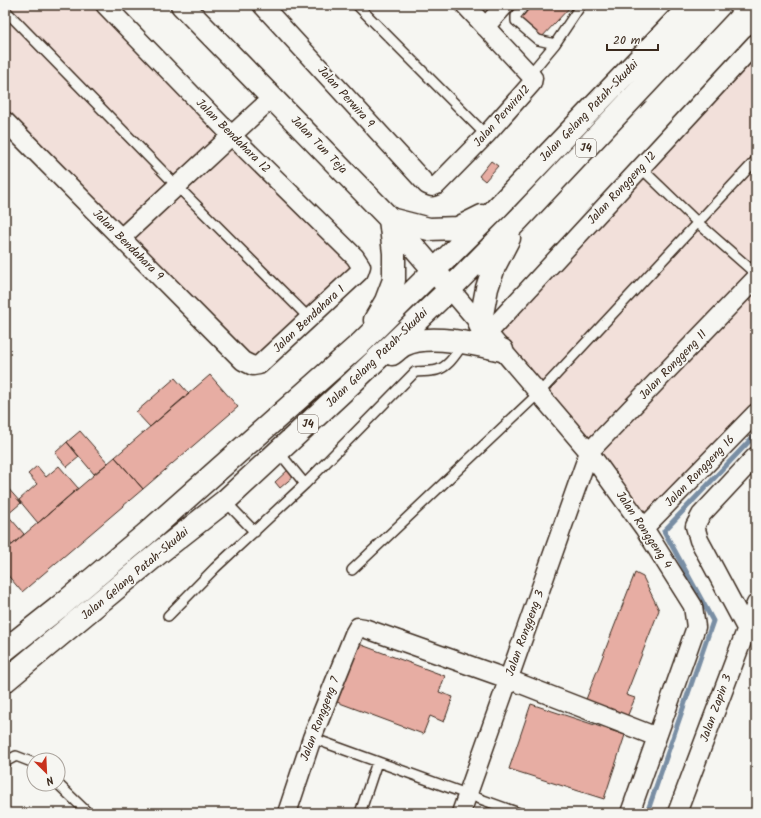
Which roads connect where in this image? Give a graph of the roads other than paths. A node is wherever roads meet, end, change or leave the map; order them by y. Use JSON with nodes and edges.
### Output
{"nodes":[{"id":1,"x":105,"y":5,"type":"edge"},
{"id":2,"x":182,"y":5,"type":"edge"},
{"id":3,"x":262,"y":5,"type":"edge"},
{"id":4,"x":357,"y":5,"type":"edge"},
{"id":5,"x":465,"y":5,"type":"edge"},
{"id":6,"x":505,"y":5,"type":"edge"},
{"id":7,"x":525,"y":5,"type":"edge"},
{"id":8,"x":581,"y":5,"type":"edge"},
{"id":9,"x":691,"y":5,"type":"edge"},
{"id":10,"x":720,"y":5,"type":"edge"},
{"id":11,"x":5,"y":10,"type":"edge"},
{"id":12,"x":485,"y":27,"type":"junction"},
{"id":13,"x":555,"y":44,"type":"junction"},
{"id":14,"x":755,"y":45,"type":"edge"},
{"id":15,"x":530,"y":74,"type":"junction"},
{"id":16,"x":273,"y":97,"type":"junction"},
{"id":17,"x":5,"y":121,"type":"edge"},
{"id":18,"x":231,"y":135,"type":"junction"},
{"id":19,"x":486,"y":135,"type":"junction"},
{"id":20,"x":756,"y":160,"type":"edge"},
{"id":21,"x":641,"y":168,"type":"junction"},
{"id":22,"x":177,"y":186,"type":"junction"},
{"id":23,"x":432,"y":187,"type":"joint"},
{"id":24,"x":496,"y":209,"type":"junction"},
{"id":25,"x":390,"y":219,"type":"junction"},
{"id":26,"x":519,"y":219,"type":"junction"},
{"id":27,"x":698,"y":223,"type":"junction"},
{"id":28,"x":121,"y":238,"type":"junction"},
{"id":29,"x":361,"y":266,"type":"joint"},
{"id":30,"x":434,"y":271,"type":"junction"},
{"id":31,"x":756,"y":274,"type":"edge"},
{"id":32,"x":756,"y":278,"type":"edge"},
{"id":33,"x":450,"y":289,"type":"junction"},
{"id":34,"x":310,"y":319,"type":"junction"},
{"id":35,"x":484,"y":329,"type":"junction"},
{"id":36,"x":464,"y":342,"type":"junction"},
{"id":37,"x":360,"y":343,"type":"junction"},
{"id":38,"x":502,"y":350,"type":"junction"},
{"id":39,"x":253,"y":366,"type":"joint"},
{"id":40,"x":354,"y":382,"type":"junction"},
{"id":41,"x":539,"y":393,"type":"junction"},
{"id":42,"x":756,"y":413,"type":"edge"},
{"id":43,"x":278,"y":451,"type":"junction"},
{"id":44,"x":589,"y":452,"type":"junction"},
{"id":45,"x":756,"y":456,"type":"edge"},
{"id":46,"x":305,"y":484,"type":"junction"},
{"id":47,"x":225,"y":501,"type":"junction"},
{"id":48,"x":644,"y":528,"type":"junction"},
{"id":49,"x":255,"y":532,"type":"junction"},
{"id":50,"x":352,"y":570,"type":"dead end"},
{"id":51,"x":756,"y":604,"type":"edge"},
{"id":52,"x":168,"y":616,"type":"dead end"},
{"id":53,"x":746,"y":628,"type":"junction"},
{"id":54,"x":5,"y":650,"type":"edge"},
{"id":55,"x":508,"y":679,"type":"junction"},
{"id":56,"x":5,"y":681,"type":"edge"},
{"id":57,"x":657,"y":737,"type":"junction"},
{"id":58,"x":312,"y":738,"type":"junction"},
{"id":59,"x":26,"y":760,"type":"edge"},
{"id":60,"x":5,"y":762,"type":"edge"},
{"id":61,"x":377,"y":762,"type":"junction"},
{"id":62,"x":66,"y":792,"type":"edge"},
{"id":63,"x":468,"y":794,"type":"junction"},
{"id":64,"x":88,"y":813,"type":"edge"},
{"id":65,"x":287,"y":813,"type":"edge"},
{"id":66,"x":360,"y":813,"type":"edge"},
{"id":67,"x":461,"y":813,"type":"edge"},
{"id":68,"x":519,"y":813,"type":"edge"},
{"id":69,"x":630,"y":813,"type":"edge"},
{"id":70,"x":677,"y":813,"type":"edge"}],
"edges":[{"from":1,"to":18,"type":"street","name":"Jalan Bendahara 12"},
{"from":2,"to":16,"type":"main road","name":"Jalan Tun Teja"},
{"from":3,"to":23,"type":"street","name":"Jalan Perwira 9"},
{"from":4,"to":19,"type":"lane"},
{"from":5,"to":12,"type":"street","name":"Jalan Perwira12"},
{"from":6,"to":12,"type":"street"},
{"from":7,"to":13,"type":"lane"},
{"from":8,"to":13,"type":"lane"},
{"from":9,"to":24,"type":"main road","name":"Jalan Gelang Patah-Skudai","number":"J4"},
{"from":10,"to":26,"type":"main road","name":"Jalan Gelang Patah-Skudai","number":"J4"},
{"from":11,"to":22,"type":"lane"},
{"from":12,"to":15,"type":"street","name":"Jalan Perwira12"},
{"from":13,"to":15,"type":"lane"},
{"from":14,"to":21,"type":"street","name":"Jalan Ronggeng 12"},
{"from":15,"to":19,"type":"street","name":"Jalan Perwira12"},
{"from":16,"to":18,"type":"street"},
{"from":16,"to":25,"type":"main road","name":"Jalan Tun Teja"},
{"from":17,"to":28,"type":"street","name":"Jalan Bendahara 9"},
{"from":18,"to":22,"type":"street"},
{"from":18,"to":29,"type":"street","name":"Jalan Bendahara 12"},
{"from":19,"to":23,"type":"street","name":"Jalan Perwira12"},
{"from":20,"to":27,"type":"lane"},
{"from":21,"to":27,"type":"lane"},
{"from":21,"to":35,"type":"street","name":"Jalan Ronggeng 12"},
{"from":22,"to":28,"type":"street"},
{"from":22,"to":34,"type":"lane"},
{"from":24,"to":25,"type":"main road"},
{"from":24,"to":30,"type":"main road","name":"Jalan Gelang Patah-Skudai","number":"J4"},
{"from":25,"to":30,"type":"main road","name":"Jalan Tun Teja"},
{"from":25,"to":37,"type":"main road"},
{"from":26,"to":33,"type":"main road","name":"Jalan Gelang Patah-Skudai","number":"J4"},
{"from":26,"to":35,"type":"main road"},
{"from":27,"to":31,"type":"lane"},
{"from":27,"to":41,"type":"lane"},
{"from":28,"to":39,"type":"street","name":"Jalan Bendahara 9"},
{"from":29,"to":34,"type":"street","name":"Jalan Bendahara 1"},
{"from":30,"to":33,"type":"main road","name":"Jalan Tun Teja"},
{"from":30,"to":37,"type":"main road","name":"Jalan Gelang Patah-Skudai","number":"J4"},
{"from":32,"to":44,"type":"street","name":"Jalan Ronggeng 11"},
{"from":33,"to":35,"type":"street","name":"Jalan Ronggeng 4"},
{"from":33,"to":40,"type":"main road","name":"Jalan Gelang Patah-Skudai","number":"J4"},
{"from":34,"to":39,"type":"street","name":"Jalan Bendahara 1"},
{"from":35,"to":38,"type":"street","name":"Jalan Ronggeng 4"},
{"from":36,"to":38,"type":"main road"},
{"from":36,"to":40,"type":"main road"},
{"from":36,"to":46,"type":"lane"},
{"from":37,"to":54,"type":"main road","name":"Jalan Gelang Patah-Skudai","number":"J4"},
{"from":38,"to":41,"type":"street","name":"Jalan Ronggeng 4"},
{"from":40,"to":43,"type":"main road","name":"Jalan Gelang Patah-Skudai","number":"J4"},
{"from":41,"to":44,"type":"street","name":"Jalan Ronggeng 4"},
{"from":41,"to":50,"type":"lane"},
{"from":42,"to":48,"type":"street","name":"Jalan Ronggeng 16"},
{"from":43,"to":46,"type":"lane"},
{"from":43,"to":47,"type":"main road","name":"Jalan Gelang Patah-Skudai","number":"J4"},
{"from":44,"to":48,"type":"street","name":"Jalan Ronggeng 4"},
{"from":44,"to":55,"type":"street","name":"Jalan Ronggeng 3"},
{"from":45,"to":53,"type":"street"},
{"from":46,"to":49,"type":"lane"},
{"from":47,"to":49,"type":"lane"},
{"from":47,"to":56,"type":"main road","name":"Jalan Gelang Patah-Skudai","number":"J4"},
{"from":48,"to":57,"type":"street","name":"Jalan Ronggeng 4"},
{"from":49,"to":52,"type":"lane"},
{"from":51,"to":53,"type":"street","name":"Jalan Zapin 3"},
{"from":53,"to":70,"type":"street","name":"Jalan Zapin 3"},
{"from":55,"to":57,"type":"street"},
{"from":55,"to":58,"type":"street","name":"Jalan Ronggeng 7"},
{"from":55,"to":63,"type":"street","name":"Jalan Ronggeng 3"},
{"from":57,"to":69,"type":"street","name":"Jalan Ronggeng 4"},
{"from":58,"to":61,"type":"lane"},
{"from":58,"to":65,"type":"street","name":"Jalan Ronggeng 7"},
{"from":59,"to":60,"type":"lane"},
{"from":61,"to":63,"type":"lane"},
{"from":61,"to":66,"type":"lane"},
{"from":62,"to":64,"type":"lane"},
{"from":63,"to":67,"type":"street","name":"Jalan Ronggeng 3"},
{"from":63,"to":68,"type":"lane"}]}
